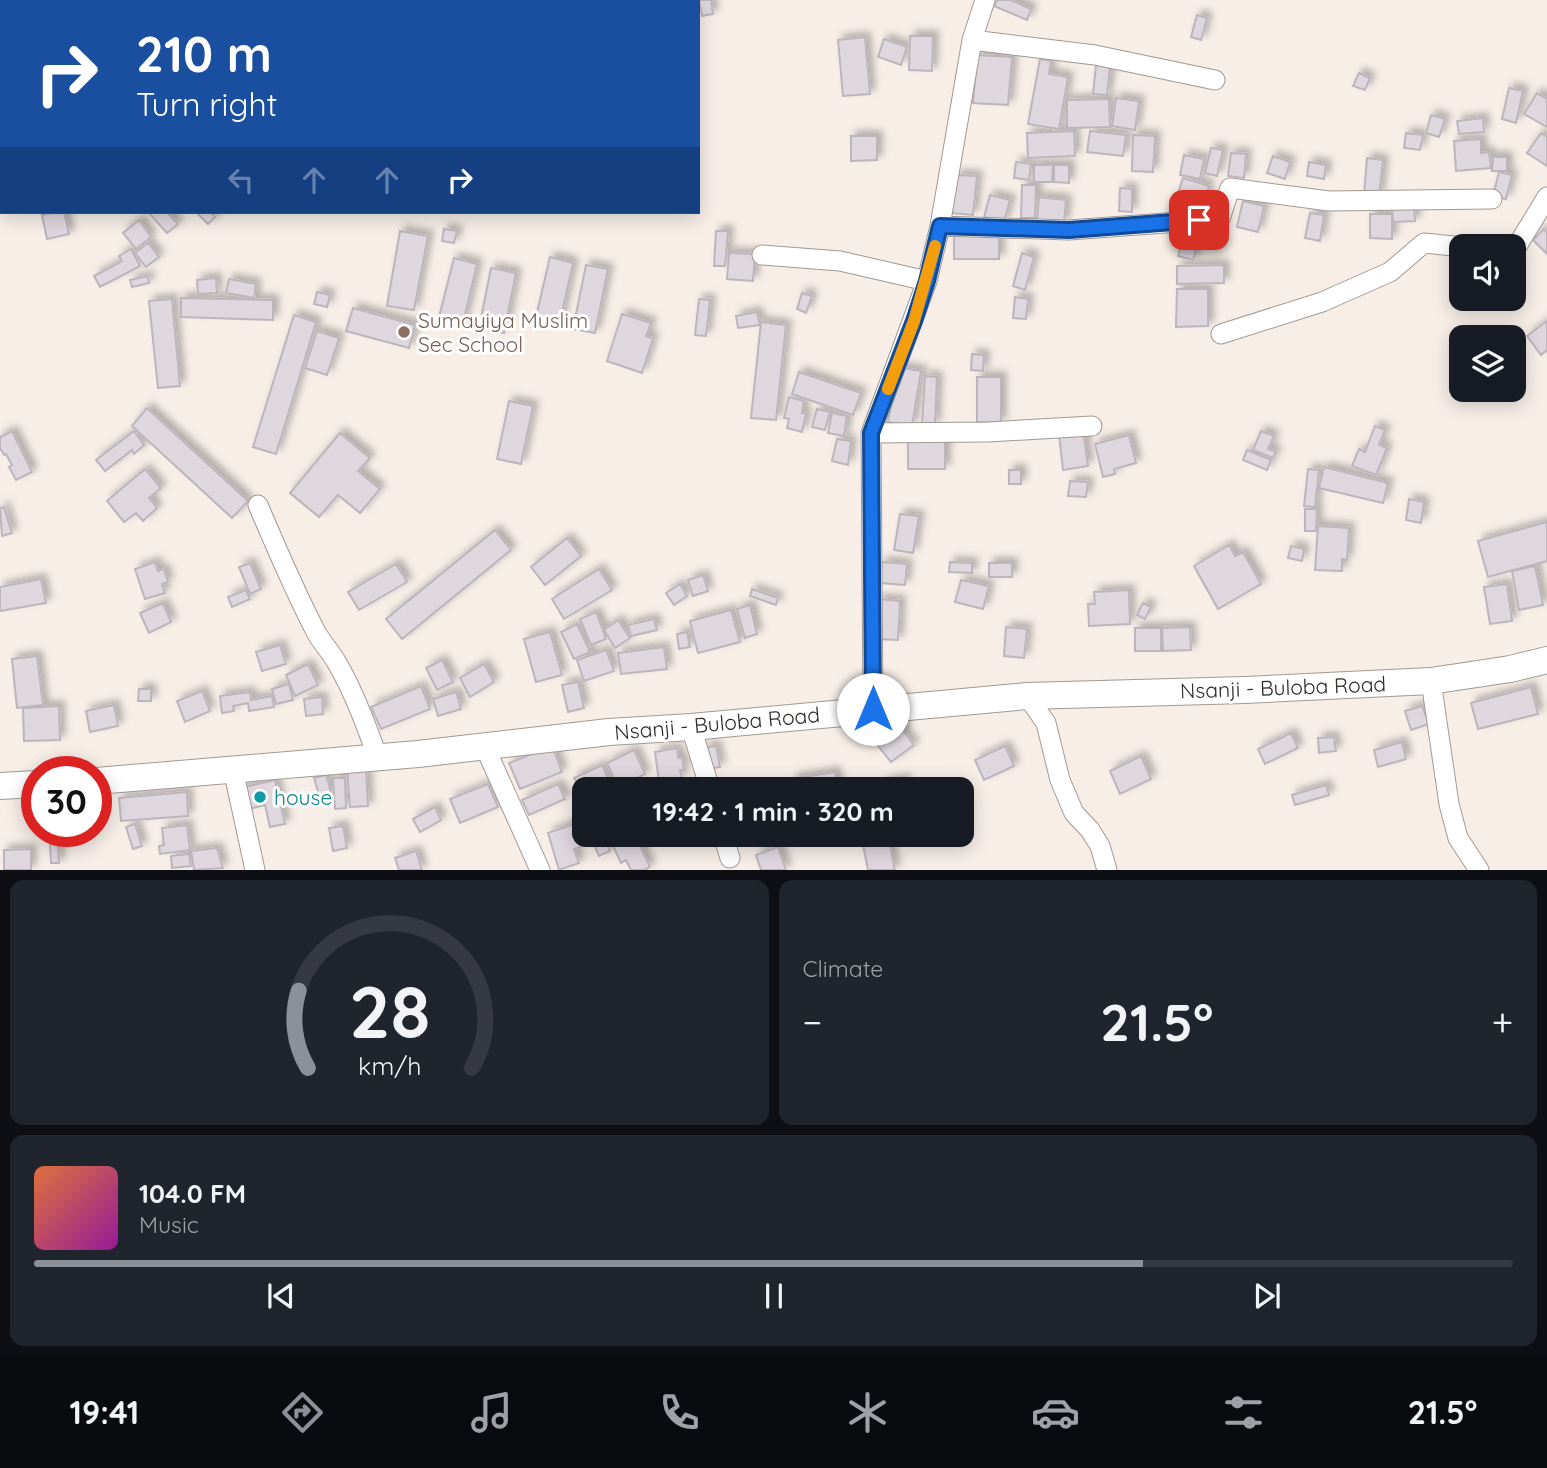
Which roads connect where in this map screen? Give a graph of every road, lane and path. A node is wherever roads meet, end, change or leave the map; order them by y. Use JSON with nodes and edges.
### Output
{"nodes":[{"id":1,"x":985,"y":0,"type":"edge"},
{"id":2,"x":972,"y":40,"type":"junction"},
{"id":3,"x":1215,"y":80,"type":"dead end"},
{"id":4,"x":1547,"y":197,"type":"edge"},
{"id":5,"x":1492,"y":199,"type":"dead end"},
{"id":6,"x":940,"y":226,"type":"junction"},
{"id":7,"x":1524,"y":234,"type":"edge"},
{"id":8,"x":1449,"y":246,"type":"edge"},
{"id":9,"x":762,"y":255,"type":"dead end"},
{"id":10,"x":927,"y":281,"type":"junction"},
{"id":11,"x":1221,"y":334,"type":"dead end"},
{"id":12,"x":1092,"y":426,"type":"dead end"},
{"id":13,"x":871,"y":433,"type":"junction"},
{"id":14,"x":258,"y":505,"type":"dead end"},
{"id":15,"x":1547,"y":660,"type":"edge"},
{"id":16,"x":1431,"y":681,"type":"junction"},
{"id":17,"x":1027,"y":696,"type":"junction"},
{"id":18,"x":873,"y":709,"type":"junction"},
{"id":19,"x":691,"y":727,"type":"junction"},
{"id":20,"x":484,"y":745,"type":"junction"},
{"id":21,"x":377,"y":756,"type":"junction"},
{"id":22,"x":233,"y":769,"type":"junction"},
{"id":23,"x":706,"y":777,"type":"edge"},
{"id":24,"x":112,"y":780,"type":"edge"},
{"id":25,"x":21,"y":785,"type":"edge"},
{"id":26,"x":0,"y":786,"type":"edge"},
{"id":27,"x":727,"y":847,"type":"edge"},
{"id":28,"x":730,"y":858,"type":"dead end"},
{"id":29,"x":256,"y":870,"type":"edge"},
{"id":30,"x":540,"y":870,"type":"edge"},
{"id":31,"x":1107,"y":870,"type":"edge"},
{"id":32,"x":1479,"y":870,"type":"edge"}],
"edges":[{"from":1,"to":2,"type":"street"},
{"from":2,"to":3,"type":"street"},
{"from":2,"to":6,"type":"street"},
{"from":4,"to":7,"type":"street"},
{"from":5,"to":6,"type":"street"},
{"from":6,"to":10,"type":"street"},
{"from":8,"to":11,"type":"street"},
{"from":9,"to":10,"type":"street"},
{"from":10,"to":13,"type":"street"},
{"from":12,"to":13,"type":"street"},
{"from":13,"to":18,"type":"street"},
{"from":14,"to":21,"type":"street"},
{"from":15,"to":16,"type":"main road","name":"Nsanji - Buloba Road"},
{"from":16,"to":17,"type":"main road","name":"Nsanji - Buloba Road"},
{"from":16,"to":32,"type":"street"},
{"from":17,"to":18,"type":"main road","name":"Nsanji - Buloba Road"},
{"from":17,"to":31,"type":"street"},
{"from":18,"to":19,"type":"main road","name":"Nsanji - Buloba Road"},
{"from":19,"to":20,"type":"main road","name":"Nsanji - Buloba Road"},
{"from":19,"to":23,"type":"street"},
{"from":20,"to":21,"type":"main road","name":"Nsanji - Buloba Road"},
{"from":20,"to":30,"type":"street"},
{"from":21,"to":22,"type":"main road","name":"Nsanji - Buloba Road"},
{"from":22,"to":24,"type":"main road","name":"Nsanji - Buloba Road"},
{"from":22,"to":29,"type":"street"},
{"from":25,"to":26,"type":"main road"},
{"from":27,"to":28,"type":"street"}]}
